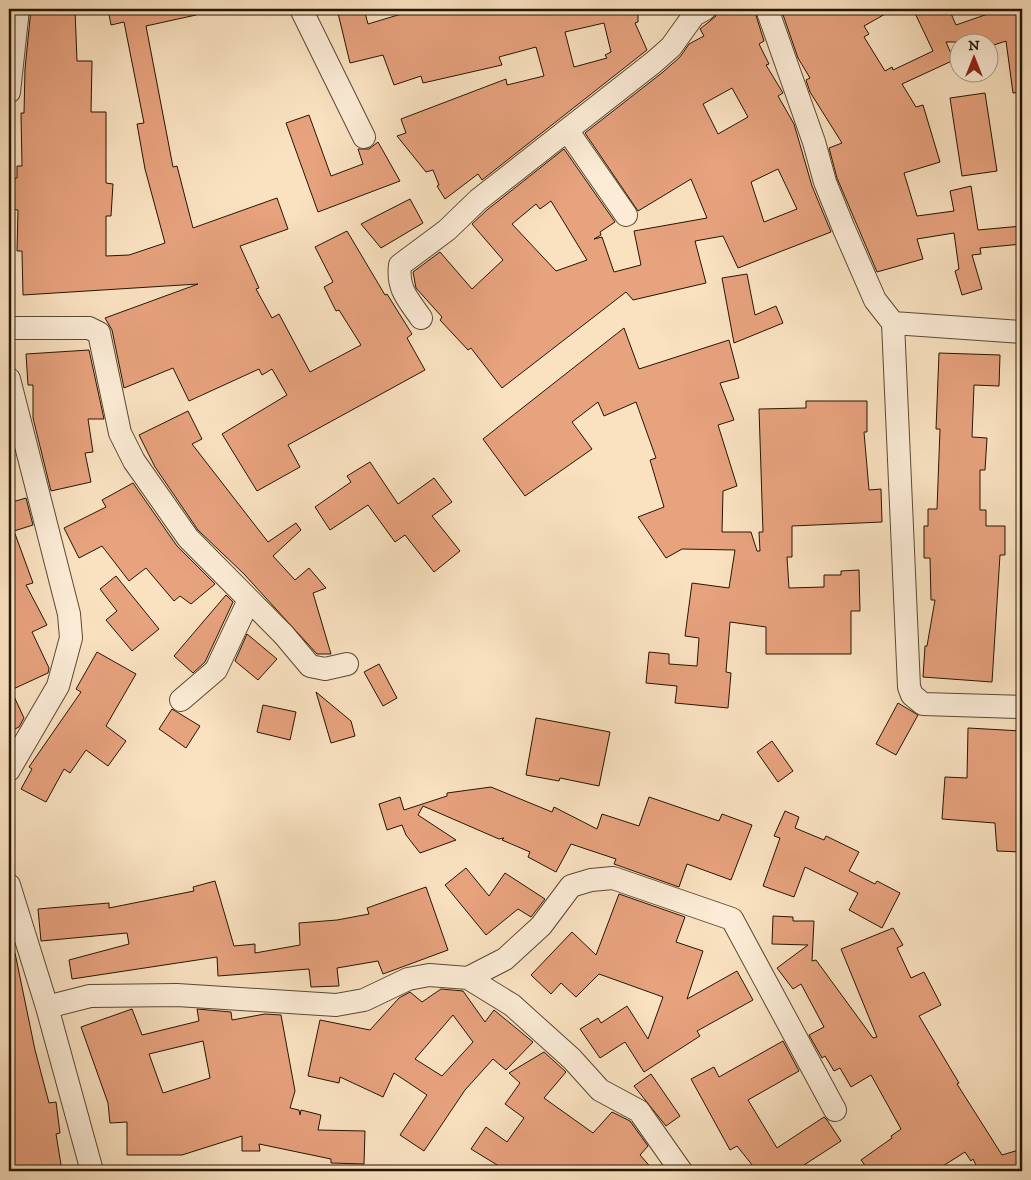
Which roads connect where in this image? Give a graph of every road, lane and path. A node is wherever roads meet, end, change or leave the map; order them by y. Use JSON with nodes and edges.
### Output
{"nodes":[{"id":1,"x":18,"y":9,"type":"edge"},
{"id":2,"x":301,"y":9,"type":"edge"},
{"id":3,"x":706,"y":9,"type":"edge"},
{"id":4,"x":767,"y":9,"type":"edge"},
{"id":5,"x":9,"y":92,"type":"edge"},
{"id":6,"x":567,"y":130,"type":"junction"},
{"id":7,"x":364,"y":137,"type":"dead end"},
{"id":8,"x":626,"y":215,"type":"dead end"},
{"id":9,"x":421,"y":318,"type":"dead end"},
{"id":10,"x":893,"y":323,"type":"junction"},
{"id":11,"x":9,"y":328,"type":"edge"},
{"id":12,"x":1022,"y":332,"type":"edge"},
{"id":13,"x":9,"y":379,"type":"edge"},
{"id":14,"x":249,"y":600,"type":"junction"},
{"id":15,"x":347,"y":664,"type":"dead end"},
{"id":16,"x":181,"y":700,"type":"dead end"},
{"id":17,"x":1022,"y":707,"type":"edge"},
{"id":18,"x":9,"y":770,"type":"edge"},
{"id":19,"x":9,"y":885,"type":"edge"},
{"id":20,"x":468,"y":978,"type":"junction"},
{"id":21,"x":48,"y":1007,"type":"junction"},
{"id":22,"x":835,"y":1110,"type":"dead end"},
{"id":23,"x":92,"y":1171,"type":"edge"},
{"id":24,"x":681,"y":1171,"type":"edge"}],
"edges":[{"from":1,"to":5,"type":"street"},
{"from":2,"to":7,"type":"street"},
{"from":3,"to":6,"type":"street"},
{"from":4,"to":10,"type":"street"},
{"from":6,"to":8,"type":"street"},
{"from":6,"to":9,"type":"street"},
{"from":10,"to":12,"type":"street"},
{"from":10,"to":17,"type":"street"},
{"from":11,"to":14,"type":"street"},
{"from":13,"to":18,"type":"street"},
{"from":14,"to":15,"type":"street"},
{"from":14,"to":16,"type":"street"},
{"from":19,"to":21,"type":"street"},
{"from":20,"to":21,"type":"street"},
{"from":20,"to":22,"type":"street"},
{"from":20,"to":24,"type":"street"},
{"from":21,"to":23,"type":"street"}]}
